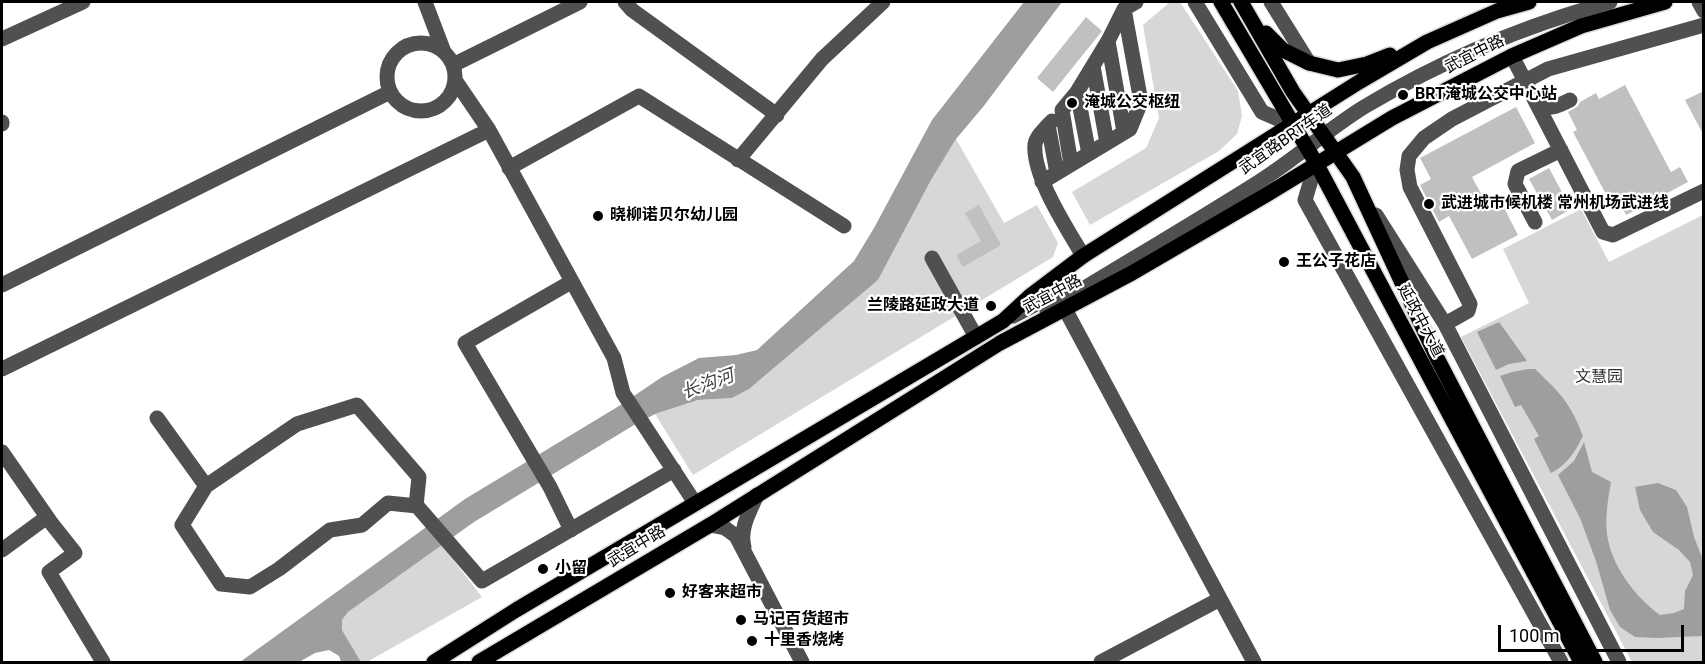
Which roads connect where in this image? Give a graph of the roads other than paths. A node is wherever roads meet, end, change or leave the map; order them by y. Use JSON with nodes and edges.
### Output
{"nodes":[{"id":1,"x":83,"y":2,"type":"edge"},
{"id":2,"x":425,"y":2,"type":"edge"},
{"id":3,"x":580,"y":2,"type":"edge"},
{"id":4,"x":625,"y":2,"type":"edge"},
{"id":5,"x":883,"y":2,"type":"edge"},
{"id":6,"x":1195,"y":2,"type":"edge"},
{"id":7,"x":1221,"y":2,"type":"edge"},
{"id":8,"x":1241,"y":2,"type":"edge"},
{"id":9,"x":1272,"y":2,"type":"edge"},
{"id":10,"x":1529,"y":2,"type":"edge"},
{"id":11,"x":1577,"y":2,"type":"edge"},
{"id":12,"x":1610,"y":2,"type":"edge"},
{"id":13,"x":1665,"y":2,"type":"edge"},
{"id":14,"x":1699,"y":2,"type":"edge"},
{"id":15,"x":1130,"y":5,"type":"edge"},
{"id":16,"x":1704,"y":11,"type":"edge"},
{"id":17,"x":1251,"y":18,"type":"junction"},
{"id":18,"x":1704,"y":25,"type":"edge"},
{"id":19,"x":2,"y":39,"type":"edge"},
{"id":20,"x":1108,"y":41,"type":"junction"},
{"id":21,"x":1427,"y":42,"type":"junction"},
{"id":22,"x":444,"y":52,"type":"junction"},
{"id":23,"x":1512,"y":56,"type":"junction"},
{"id":24,"x":1309,"y":63,"type":"junction"},
{"id":25,"x":1094,"y":66,"type":"junction"},
{"id":26,"x":454,"y":73,"type":"junction"},
{"id":27,"x":1524,"y":80,"type":"junction"},
{"id":28,"x":390,"y":92,"type":"junction"},
{"id":29,"x":1077,"y":92,"type":"junction"},
{"id":30,"x":1570,"y":100,"type":"dead end"},
{"id":31,"x":1536,"y":103,"type":"junction"},
{"id":32,"x":1062,"y":110,"type":"junction"},
{"id":33,"x":1309,"y":114,"type":"junction"},
{"id":34,"x":777,"y":115,"type":"junction"},
{"id":35,"x":1048,"y":125,"type":"junction"},
{"id":36,"x":1292,"y":125,"type":"junction"},
{"id":37,"x":489,"y":130,"type":"junction"},
{"id":38,"x":1124,"y":132,"type":"junction"},
{"id":39,"x":1322,"y":133,"type":"junction"},
{"id":40,"x":1107,"y":142,"type":"junction"},
{"id":41,"x":1305,"y":145,"type":"junction"},
{"id":42,"x":1561,"y":150,"type":"junction"},
{"id":43,"x":1335,"y":152,"type":"junction"},
{"id":44,"x":1089,"y":154,"type":"junction"},
{"id":45,"x":738,"y":160,"type":"junction"},
{"id":46,"x":1316,"y":163,"type":"junction"},
{"id":47,"x":1071,"y":164,"type":"junction"},
{"id":48,"x":509,"y":168,"type":"junction"},
{"id":49,"x":1057,"y":173,"type":"junction"},
{"id":50,"x":1353,"y":177,"type":"junction"},
{"id":51,"x":1042,"y":182,"type":"junction"},
{"id":52,"x":1704,"y":191,"type":"edge"},
{"id":53,"x":1535,"y":222,"type":"dead end"},
{"id":54,"x":844,"y":226,"type":"dead end"},
{"id":55,"x":1083,"y":256,"type":"junction"},
{"id":56,"x":932,"y":258,"type":"dead end"},
{"id":57,"x":571,"y":282,"type":"junction"},
{"id":58,"x":2,"y":285,"type":"edge"},
{"id":59,"x":1065,"y":309,"type":"junction"},
{"id":60,"x":1003,"y":321,"type":"junction"},
{"id":61,"x":1445,"y":324,"type":"junction"},
{"id":62,"x":976,"y":337,"type":"junction"},
{"id":63,"x":1000,"y":343,"type":"junction"},
{"id":64,"x":2,"y":369,"type":"edge"},
{"id":65,"x":157,"y":418,"type":"dead end"},
{"id":66,"x":2,"y":453,"type":"edge"},
{"id":67,"x":674,"y":470,"type":"junction"},
{"id":68,"x":206,"y":486,"type":"junction"},
{"id":69,"x":757,"y":495,"type":"junction"},
{"id":70,"x":695,"y":503,"type":"junction"},
{"id":71,"x":416,"y":506,"type":"junction"},
{"id":72,"x":47,"y":517,"type":"junction"},
{"id":73,"x":710,"y":525,"type":"junction"},
{"id":74,"x":571,"y":530,"type":"junction"},
{"id":75,"x":2,"y":550,"type":"edge"},
{"id":76,"x":746,"y":553,"type":"junction"},
{"id":77,"x":1220,"y":599,"type":"junction"},
{"id":78,"x":103,"y":663,"type":"edge"},
{"id":79,"x":434,"y":663,"type":"edge"},
{"id":80,"x":479,"y":663,"type":"edge"},
{"id":81,"x":802,"y":663,"type":"edge"},
{"id":82,"x":1101,"y":663,"type":"edge"},
{"id":83,"x":1254,"y":663,"type":"edge"},
{"id":84,"x":1561,"y":663,"type":"edge"},
{"id":85,"x":1581,"y":663,"type":"edge"},
{"id":86,"x":1595,"y":663,"type":"edge"},
{"id":87,"x":1619,"y":663,"type":"edge"}],
"edges":[{"from":1,"to":19,"type":"street"},
{"from":2,"to":22,"type":"street"},
{"from":3,"to":26,"type":"street"},
{"from":4,"to":34,"type":"street"},
{"from":5,"to":34,"type":"street"},
{"from":6,"to":36,"type":"street"},
{"from":7,"to":36,"type":"main road","name":"延政中大道"},
{"from":8,"to":17,"type":"main road","name":"延政中大道"},
{"from":9,"to":24,"type":"street"},
{"from":10,"to":21,"type":"main road","name":"武宜中路"},
{"from":11,"to":39,"type":"street","name":"武宜路BRT车道"},
{"from":12,"to":39,"type":"street","name":"武宜路BRT车道"},
{"from":13,"to":23,"type":"main road","name":"武宜中路"},
{"from":14,"to":16,"type":"street"},
{"from":15,"to":20,"type":"street"},
{"from":15,"to":38,"type":"street"},
{"from":17,"to":24,"type":"main road"},
{"from":17,"to":33,"type":"main road","name":"延政中大道"},
{"from":18,"to":27,"type":"street"},
{"from":20,"to":25,"type":"street"},
{"from":20,"to":38,"type":"street"},
{"from":21,"to":24,"type":"main road"},
{"from":21,"to":33,"type":"main road","name":"武宜中路"},
{"from":22,"to":26,"type":"street"},
{"from":22,"to":28,"type":"street"},
{"from":23,"to":27,"type":"street"},
{"from":23,"to":43,"type":"main road","name":"武宜中路"},
{"from":25,"to":29,"type":"street"},
{"from":25,"to":40,"type":"street"},
{"from":26,"to":28,"type":"street"},
{"from":26,"to":37,"type":"street"},
{"from":27,"to":31,"type":"street"},
{"from":27,"to":61,"type":"street"},
{"from":28,"to":58,"type":"street"},
{"from":29,"to":32,"type":"street"},
{"from":29,"to":44,"type":"street"},
{"from":30,"to":31,"type":"street"},
{"from":31,"to":42,"type":"street"},
{"from":32,"to":35,"type":"street"},
{"from":32,"to":47,"type":"street"},
{"from":33,"to":36,"type":"main road","name":"武宜中路"},
{"from":33,"to":39,"type":"main road","name":"延政中大道"},
{"from":34,"to":45,"type":"street"},
{"from":35,"to":49,"type":"street"},
{"from":35,"to":51,"type":"street"},
{"from":36,"to":41,"type":"main road","name":"延政中大道"},
{"from":36,"to":55,"type":"main road","name":"武宜中路"},
{"from":37,"to":48,"type":"street"},
{"from":37,"to":64,"type":"street"},
{"from":38,"to":40,"type":"street"},
{"from":39,"to":41,"type":"street","name":"武宜路BRT车道"},
{"from":39,"to":43,"type":"main road","name":"延政中大道"},
{"from":40,"to":44,"type":"street"},
{"from":41,"to":46,"type":"main road","name":"延政中大道"},
{"from":41,"to":60,"type":"street","name":"武宜路BRT车道"},
{"from":41,"to":63,"type":"street","name":"武宜路BRT车道"},
{"from":42,"to":52,"type":"street"},
{"from":42,"to":53,"type":"street"},
{"from":43,"to":46,"type":"main road","name":"武宜中路"},
{"from":43,"to":50,"type":"main road","name":"延政中大道"},
{"from":44,"to":47,"type":"street"},
{"from":45,"to":48,"type":"street"},
{"from":45,"to":54,"type":"street"},
{"from":46,"to":59,"type":"main road","name":"武宜中路"},
{"from":46,"to":84,"type":"street"},
{"from":46,"to":85,"type":"main road","name":"延政中大道"},
{"from":47,"to":49,"type":"street"},
{"from":48,"to":57,"type":"street"},
{"from":49,"to":51,"type":"street"},
{"from":50,"to":61,"type":"street"},
{"from":50,"to":86,"type":"main road","name":"延政中大道"},
{"from":51,"to":55,"type":"street"},
{"from":55,"to":60,"type":"main road","name":"武宜中路"},
{"from":56,"to":62,"type":"street"},
{"from":57,"to":67,"type":"street"},
{"from":57,"to":74,"type":"street"},
{"from":59,"to":63,"type":"main road","name":"武宜中路"},
{"from":59,"to":77,"type":"street"},
{"from":60,"to":62,"type":"main road","name":"武宜中路"},
{"from":61,"to":87,"type":"street"},
{"from":62,"to":70,"type":"main road","name":"武宜中路"},
{"from":63,"to":69,"type":"main road","name":"武宜中路"},
{"from":65,"to":68,"type":"street"},
{"from":66,"to":72,"type":"street"},
{"from":67,"to":70,"type":"street"},
{"from":67,"to":74,"type":"street"},
{"from":68,"to":71,"type":"street"},
{"from":68,"to":71,"type":"street"},
{"from":69,"to":73,"type":"main road","name":"武宜中路"},
{"from":69,"to":76,"type":"street"},
{"from":70,"to":79,"type":"main road","name":"武宜中路"},
{"from":71,"to":74,"type":"street"},
{"from":72,"to":75,"type":"street"},
{"from":72,"to":78,"type":"street"},
{"from":73,"to":76,"type":"street"},
{"from":73,"to":80,"type":"main road","name":"武宜中路"},
{"from":76,"to":81,"type":"street"},
{"from":77,"to":82,"type":"street"},
{"from":77,"to":83,"type":"street"}]}
